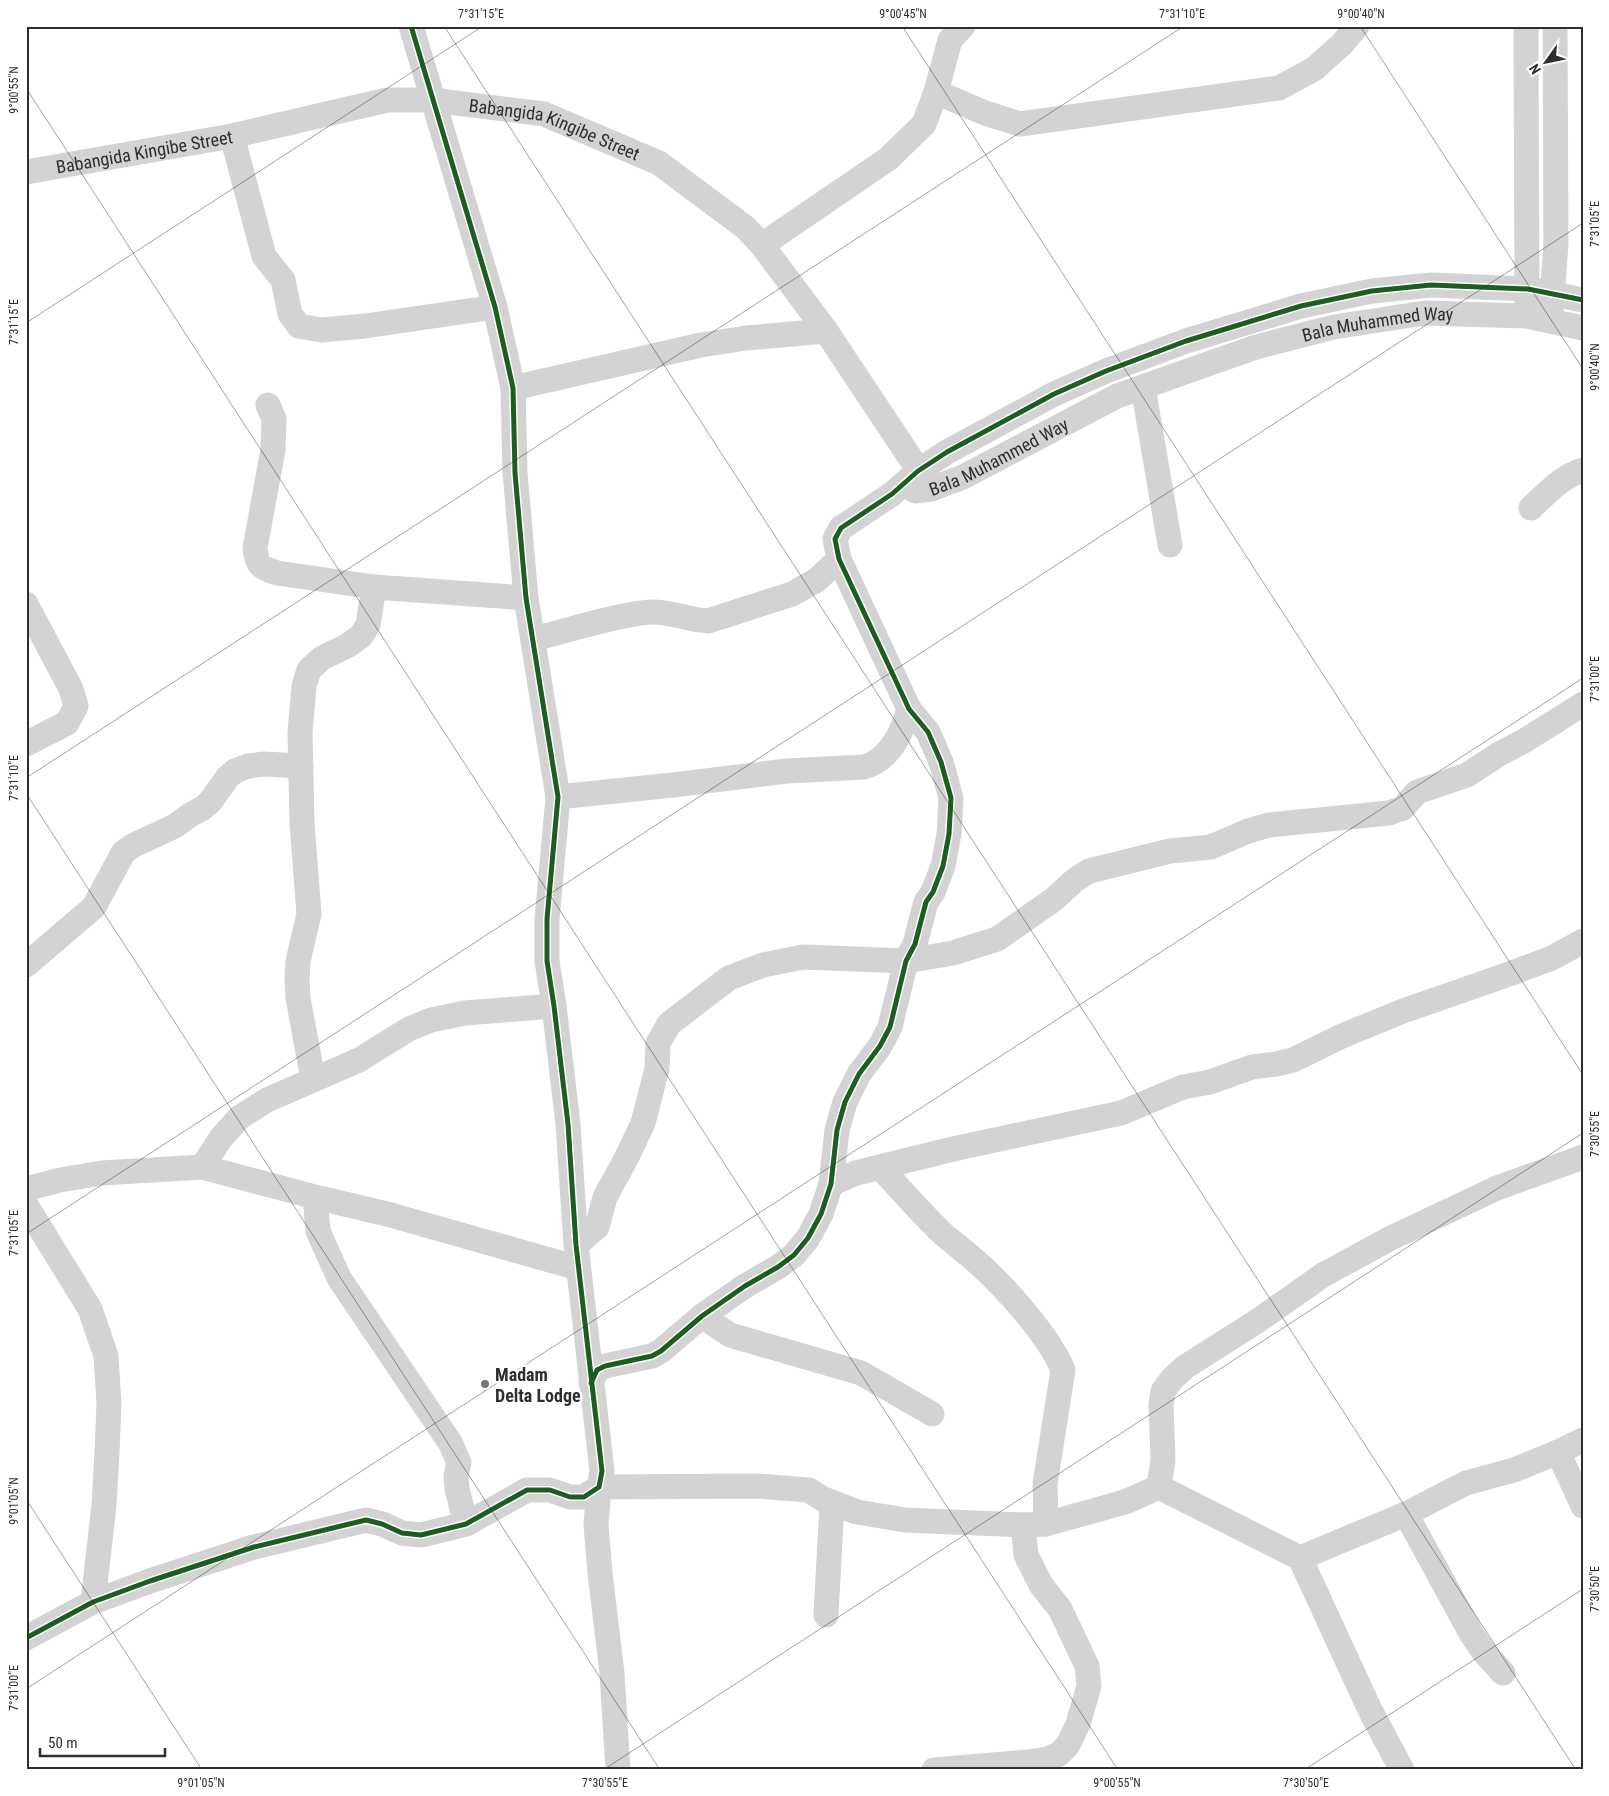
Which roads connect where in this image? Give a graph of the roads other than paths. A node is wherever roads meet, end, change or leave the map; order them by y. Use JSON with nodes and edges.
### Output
{"nodes":[{"id":1,"x":411,"y":26,"type":"edge"},
{"id":2,"x":963,"y":26,"type":"edge"},
{"id":3,"x":1357,"y":26,"type":"edge"},
{"id":4,"x":1526,"y":26,"type":"edge"},
{"id":5,"x":1555,"y":26,"type":"edge"},
{"id":6,"x":936,"y":92,"type":"junction"},
{"id":7,"x":432,"y":100,"type":"junction"},
{"id":8,"x":232,"y":136,"type":"junction"},
{"id":9,"x":26,"y":172,"type":"edge"},
{"id":10,"x":762,"y":245,"type":"junction"},
{"id":11,"x":1528,"y":289,"type":"junction"},
{"id":12,"x":1553,"y":294,"type":"junction"},
{"id":13,"x":1583,"y":300,"type":"edge"},
{"id":14,"x":495,"y":306,"type":"junction"},
{"id":15,"x":1537,"y":318,"type":"junction"},
{"id":16,"x":1583,"y":328,"type":"edge"},
{"id":17,"x":826,"y":331,"type":"junction"},
{"id":18,"x":1144,"y":387,"type":"junction"},
{"id":19,"x":513,"y":388,"type":"junction"},
{"id":20,"x":268,"y":405,"type":"dead end"},
{"id":21,"x":1583,"y":470,"type":"edge"},
{"id":22,"x":924,"y":480,"type":"junction"},
{"id":23,"x":1531,"y":508,"type":"dead end"},
{"id":24,"x":1170,"y":545,"type":"dead end"},
{"id":25,"x":839,"y":560,"type":"junction"},
{"id":26,"x":374,"y":587,"type":"junction"},
{"id":27,"x":526,"y":598,"type":"junction"},
{"id":28,"x":26,"y":604,"type":"edge"},
{"id":29,"x":533,"y":639,"type":"junction"},
{"id":30,"x":1583,"y":704,"type":"edge"},
{"id":31,"x":909,"y":709,"type":"junction"},
{"id":32,"x":26,"y":744,"type":"edge"},
{"id":33,"x":301,"y":766,"type":"junction"},
{"id":34,"x":558,"y":796,"type":"junction"},
{"id":35,"x":1583,"y":941,"type":"edge"},
{"id":36,"x":906,"y":961,"type":"junction"},
{"id":37,"x":26,"y":965,"type":"edge"},
{"id":38,"x":554,"y":1006,"type":"junction"},
{"id":39,"x":313,"y":1079,"type":"junction"},
{"id":40,"x":1583,"y":1157,"type":"edge"},
{"id":41,"x":880,"y":1166,"type":"junction"},
{"id":42,"x":202,"y":1167,"type":"junction"},
{"id":43,"x":831,"y":1184,"type":"junction"},
{"id":44,"x":26,"y":1189,"type":"edge"},
{"id":45,"x":315,"y":1197,"type":"junction"},
{"id":46,"x":26,"y":1205,"type":"edge"},
{"id":47,"x":577,"y":1257,"type":"junction"},
{"id":48,"x":702,"y":1316,"type":"junction"},
{"id":49,"x":591,"y":1383,"type":"junction"},
{"id":50,"x":932,"y":1414,"type":"dead end"},
{"id":51,"x":1583,"y":1440,"type":"edge"},
{"id":52,"x":1558,"y":1452,"type":"junction"},
{"id":53,"x":599,"y":1486,"type":"junction"},
{"id":54,"x":1159,"y":1487,"type":"junction"},
{"id":55,"x":832,"y":1503,"type":"junction"},
{"id":56,"x":1583,"y":1506,"type":"edge"},
{"id":57,"x":1406,"y":1514,"type":"junction"},
{"id":58,"x":466,"y":1524,"type":"junction"},
{"id":59,"x":1035,"y":1524,"type":"junction"},
{"id":60,"x":1300,"y":1558,"type":"junction"},
{"id":61,"x":93,"y":1602,"type":"junction"},
{"id":62,"x":826,"y":1615,"type":"dead end"},
{"id":63,"x":26,"y":1638,"type":"edge"},
{"id":64,"x":1503,"y":1673,"type":"dead end"},
{"id":65,"x":618,"y":1770,"type":"edge"},
{"id":66,"x":934,"y":1770,"type":"edge"},
{"id":67,"x":1402,"y":1770,"type":"edge"}],
"edges":[{"from":1,"to":7,"type":"street"},
{"from":2,"to":6,"type":"street"},
{"from":3,"to":6,"type":"street"},
{"from":4,"to":11,"type":"street"},
{"from":5,"to":12,"type":"street"},
{"from":6,"to":10,"type":"street"},
{"from":7,"to":8,"type":"street","name":"Babangida Kingibe Street"},
{"from":7,"to":10,"type":"street","name":"Babangida Kingibe Street"},
{"from":7,"to":14,"type":"street"},
{"from":8,"to":9,"type":"street","name":"Babangida Kingibe Street"},
{"from":8,"to":14,"type":"street"},
{"from":10,"to":17,"type":"street","name":"Babangida Kingibe Street"},
{"from":11,"to":12,"type":"street","name":"Bala Muhammed Way"},
{"from":11,"to":15,"type":"street"},
{"from":11,"to":22,"type":"street","name":"Bala Muhammed Way"},
{"from":12,"to":13,"type":"street","name":"Bala Muhammed Way"},
{"from":12,"to":15,"type":"street"},
{"from":14,"to":19,"type":"street"},
{"from":15,"to":16,"type":"street","name":"Bala Muhammed Way"},
{"from":15,"to":18,"type":"street","name":"Bala Muhammed Way"},
{"from":17,"to":19,"type":"street"},
{"from":17,"to":22,"type":"street","name":"Babangida Kingibe Street"},
{"from":18,"to":22,"type":"street","name":"Bala Muhammed Way"},
{"from":18,"to":24,"type":"street"},
{"from":19,"to":27,"type":"street"},
{"from":20,"to":26,"type":"street"},
{"from":21,"to":23,"type":"street"},
{"from":22,"to":25,"type":"street","name":"Bala Muhammed Way"},
{"from":25,"to":29,"type":"street"},
{"from":25,"to":31,"type":"street"},
{"from":26,"to":27,"type":"street"},
{"from":26,"to":33,"type":"street"},
{"from":27,"to":29,"type":"street"},
{"from":28,"to":32,"type":"street"},
{"from":29,"to":34,"type":"street"},
{"from":30,"to":36,"type":"street"},
{"from":31,"to":34,"type":"street"},
{"from":31,"to":36,"type":"street"},
{"from":33,"to":37,"type":"street"},
{"from":33,"to":39,"type":"street"},
{"from":34,"to":38,"type":"street"},
{"from":35,"to":41,"type":"street"},
{"from":36,"to":43,"type":"street"},
{"from":36,"to":47,"type":"street"},
{"from":38,"to":39,"type":"street"},
{"from":38,"to":47,"type":"street"},
{"from":39,"to":42,"type":"street"},
{"from":40,"to":54,"type":"street"},
{"from":41,"to":43,"type":"street"},
{"from":41,"to":59,"type":"street"},
{"from":42,"to":44,"type":"street"},
{"from":42,"to":45,"type":"street"},
{"from":43,"to":48,"type":"street"},
{"from":45,"to":47,"type":"street"},
{"from":45,"to":58,"type":"street"},
{"from":46,"to":61,"type":"street"},
{"from":47,"to":49,"type":"street"},
{"from":48,"to":49,"type":"street"},
{"from":48,"to":50,"type":"street"},
{"from":49,"to":53,"type":"street"},
{"from":51,"to":52,"type":"street"},
{"from":52,"to":56,"type":"street"},
{"from":52,"to":57,"type":"street"},
{"from":53,"to":55,"type":"street"},
{"from":53,"to":58,"type":"street"},
{"from":53,"to":65,"type":"street"},
{"from":54,"to":59,"type":"street"},
{"from":54,"to":60,"type":"street"},
{"from":55,"to":59,"type":"street"},
{"from":55,"to":62,"type":"street"},
{"from":57,"to":60,"type":"street"},
{"from":57,"to":64,"type":"street"},
{"from":58,"to":61,"type":"street"},
{"from":59,"to":66,"type":"street"},
{"from":60,"to":67,"type":"street"},
{"from":61,"to":63,"type":"street"}]}
